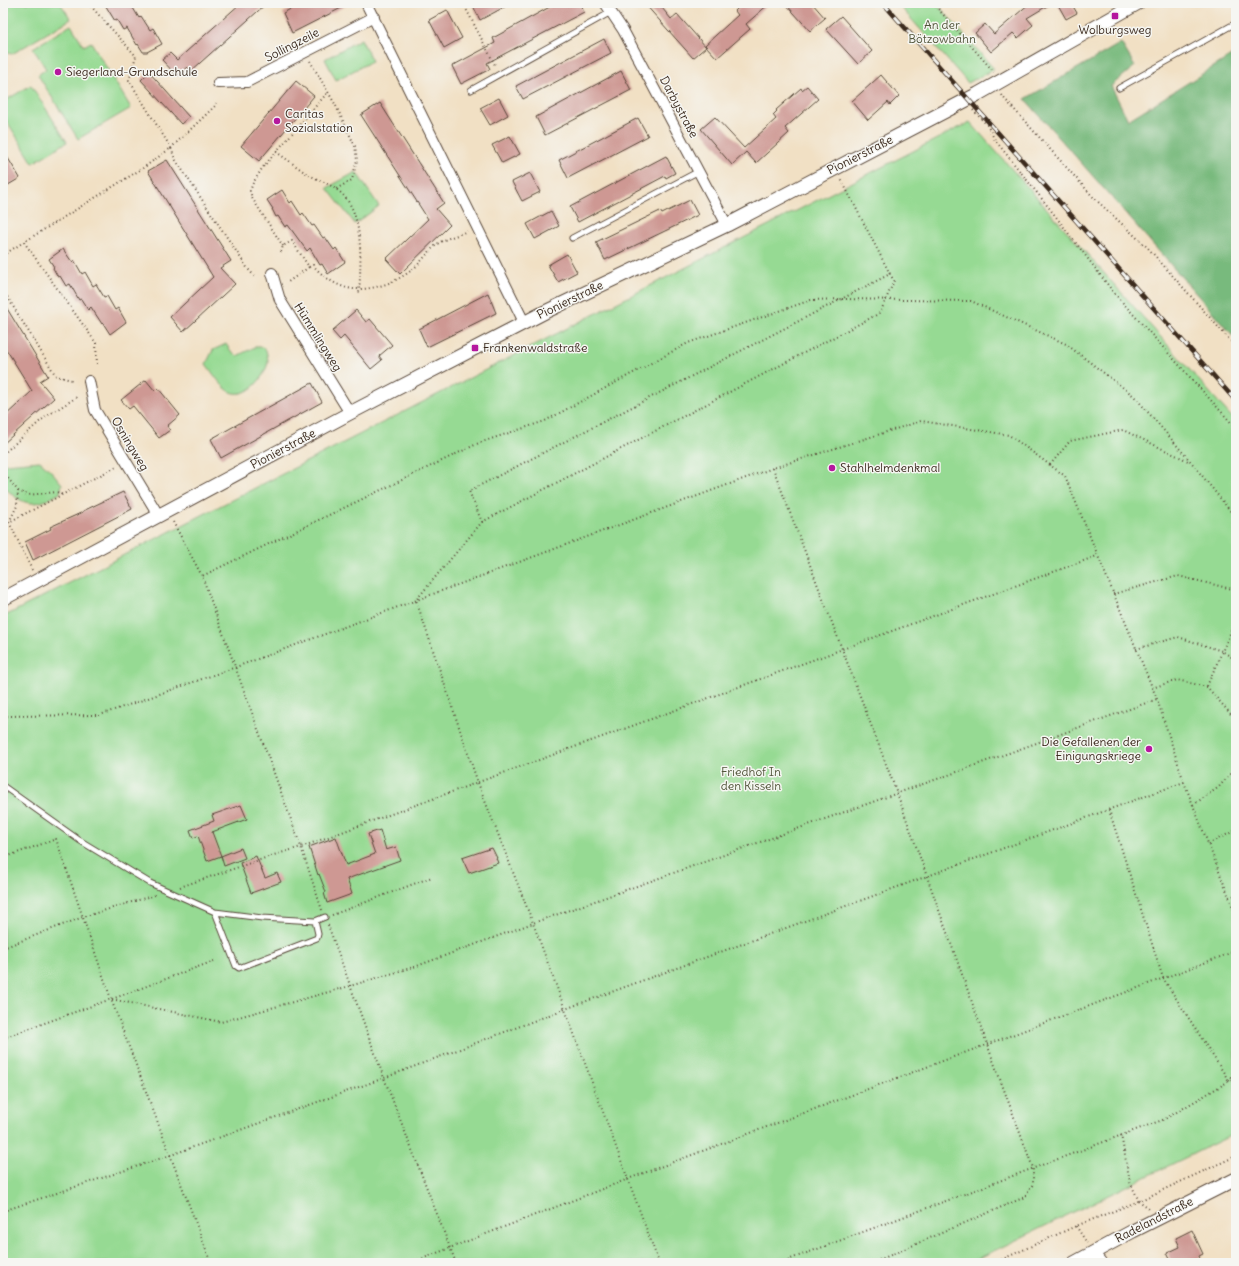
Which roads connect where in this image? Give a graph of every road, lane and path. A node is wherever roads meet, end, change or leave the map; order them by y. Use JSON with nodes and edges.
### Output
{"nodes":[{"id":1,"x":88,"y":3,"type":"edge"},
{"id":2,"x":366,"y":3,"type":"edge"},
{"id":3,"x":463,"y":3,"type":"edge"},
{"id":4,"x":932,"y":3,"type":"edge"},
{"id":5,"x":1138,"y":3,"type":"edge"},
{"id":6,"x":608,"y":7,"type":"edge"},
{"id":7,"x":374,"y":17,"type":"junction"},
{"id":8,"x":1236,"y":23,"type":"edge"},
{"id":9,"x":310,"y":60,"type":"dead end"},
{"id":10,"x":499,"y":73,"type":"junction"},
{"id":11,"x":218,"y":83,"type":"dead end"},
{"id":12,"x":999,"y":83,"type":"junction"},
{"id":13,"x":1119,"y":88,"type":"dead end"},
{"id":14,"x":471,"y":90,"type":"dead end"},
{"id":15,"x":328,"y":92,"type":"junction"},
{"id":16,"x":964,"y":100,"type":"junction"},
{"id":17,"x":216,"y":103,"type":"dead end"},
{"id":18,"x":171,"y":148,"type":"junction"},
{"id":19,"x":276,"y":152,"type":"junction"},
{"id":20,"x":834,"y":168,"type":"junction"},
{"id":21,"x":699,"y":171,"type":"junction"},
{"id":22,"x":336,"y":189,"type":"junction"},
{"id":23,"x":727,"y":224,"type":"junction"},
{"id":24,"x":469,"y":231,"type":"dead end"},
{"id":25,"x":572,"y":238,"type":"dead end"},
{"id":26,"x":24,"y":242,"type":"junction"},
{"id":27,"x":283,"y":246,"type":"junction"},
{"id":28,"x":281,"y":252,"type":"dead end"},
{"id":29,"x":3,"y":255,"type":"edge"},
{"id":30,"x":309,"y":267,"type":"junction"},
{"id":31,"x":272,"y":273,"type":"dead end"},
{"id":32,"x":890,"y":274,"type":"junction"},
{"id":33,"x":256,"y":278,"type":"dead end"},
{"id":34,"x":288,"y":282,"type":"dead end"},
{"id":35,"x":359,"y":289,"type":"junction"},
{"id":36,"x":3,"y":290,"type":"edge"},
{"id":37,"x":359,"y":293,"type":"dead end"},
{"id":38,"x":842,"y":299,"type":"junction"},
{"id":39,"x":886,"y":299,"type":"junction"},
{"id":40,"x":524,"y":322,"type":"junction"},
{"id":41,"x":1236,"y":347,"type":"edge"},
{"id":42,"x":97,"y":365,"type":"dead end"},
{"id":43,"x":72,"y":380,"type":"dead end"},
{"id":44,"x":89,"y":381,"type":"dead end"},
{"id":45,"x":77,"y":397,"type":"dead end"},
{"id":46,"x":350,"y":413,"type":"junction"},
{"id":47,"x":1236,"y":428,"type":"edge"},
{"id":48,"x":3,"y":454,"type":"edge"},
{"id":49,"x":1192,"y":463,"type":"junction"},
{"id":50,"x":1050,"y":465,"type":"junction"},
{"id":51,"x":118,"y":466,"type":"dead end"},
{"id":52,"x":773,"y":468,"type":"junction"},
{"id":53,"x":3,"y":472,"type":"edge"},
{"id":54,"x":18,"y":491,"type":"junction"},
{"id":55,"x":63,"y":495,"type":"junction"},
{"id":56,"x":163,"y":514,"type":"junction"},
{"id":57,"x":1236,"y":518,"type":"edge"},
{"id":58,"x":9,"y":522,"type":"junction"},
{"id":59,"x":482,"y":522,"type":"junction"},
{"id":60,"x":1097,"y":556,"type":"junction"},
{"id":61,"x":32,"y":571,"type":"dead end"},
{"id":62,"x":202,"y":576,"type":"junction"},
{"id":63,"x":1236,"y":590,"type":"edge"},
{"id":64,"x":1113,"y":594,"type":"junction"},
{"id":65,"x":3,"y":599,"type":"edge"},
{"id":66,"x":416,"y":600,"type":"junction"},
{"id":67,"x":1236,"y":620,"type":"edge"},
{"id":68,"x":843,"y":649,"type":"junction"},
{"id":69,"x":1136,"y":649,"type":"junction"},
{"id":70,"x":1222,"y":651,"type":"junction"},
{"id":71,"x":1236,"y":660,"type":"edge"},
{"id":72,"x":236,"y":667,"type":"junction"},
{"id":73,"x":1206,"y":687,"type":"junction"},
{"id":74,"x":1152,"y":688,"type":"junction"},
{"id":75,"x":1157,"y":699,"type":"junction"},
{"id":76,"x":3,"y":716,"type":"edge"},
{"id":77,"x":1236,"y":720,"type":"edge"},
{"id":78,"x":1236,"y":767,"type":"edge"},
{"id":79,"x":1184,"y":782,"type":"junction"},
{"id":80,"x":478,"y":783,"type":"junction"},
{"id":81,"x":3,"y":786,"type":"edge"},
{"id":82,"x":898,"y":793,"type":"junction"},
{"id":83,"x":1193,"y":805,"type":"junction"},
{"id":84,"x":1109,"y":810,"type":"junction"},
{"id":85,"x":1236,"y":830,"type":"edge"},
{"id":86,"x":1208,"y":844,"type":"junction"},
{"id":87,"x":302,"y":847,"type":"junction"},
{"id":88,"x":3,"y":858,"type":"edge"},
{"id":89,"x":928,"y":877,"type":"junction"},
{"id":90,"x":432,"y":878,"type":"dead end"},
{"id":91,"x":167,"y":891,"type":"junction"},
{"id":92,"x":1236,"y":895,"type":"edge"},
{"id":93,"x":1229,"y":897,"type":"junction"},
{"id":94,"x":215,"y":912,"type":"junction"},
{"id":95,"x":1236,"y":915,"type":"edge"},
{"id":96,"x":82,"y":917,"type":"junction"},
{"id":97,"x":325,"y":918,"type":"junction"},
{"id":98,"x":315,"y":921,"type":"junction"},
{"id":99,"x":533,"y":923,"type":"junction"},
{"id":100,"x":3,"y":948,"type":"edge"},
{"id":101,"x":1236,"y":951,"type":"edge"},
{"id":102,"x":214,"y":961,"type":"dead end"},
{"id":103,"x":1163,"y":978,"type":"junction"},
{"id":104,"x":350,"y":986,"type":"junction"},
{"id":105,"x":111,"y":999,"type":"junction"},
{"id":106,"x":565,"y":1009,"type":"junction"},
{"id":107,"x":3,"y":1038,"type":"edge"},
{"id":108,"x":987,"y":1044,"type":"junction"},
{"id":109,"x":1236,"y":1066,"type":"edge"},
{"id":110,"x":384,"y":1078,"type":"junction"},
{"id":111,"x":1236,"y":1079,"type":"edge"},
{"id":112,"x":1229,"y":1081,"type":"junction"},
{"id":113,"x":1121,"y":1135,"type":"junction"},
{"id":114,"x":170,"y":1155,"type":"junction"},
{"id":115,"x":1236,"y":1156,"type":"edge"},
{"id":116,"x":1033,"y":1168,"type":"junction"},
{"id":117,"x":628,"y":1179,"type":"junction"},
{"id":118,"x":1236,"y":1179,"type":"edge"},
{"id":119,"x":1139,"y":1201,"type":"junction"},
{"id":120,"x":3,"y":1211,"type":"edge"},
{"id":121,"x":1154,"y":1212,"type":"dead end"},
{"id":122,"x":1076,"y":1226,"type":"junction"},
{"id":123,"x":451,"y":1248,"type":"junction"},
{"id":124,"x":1093,"y":1252,"type":"junction"},
{"id":125,"x":211,"y":1263,"type":"edge"},
{"id":126,"x":411,"y":1263,"type":"edge"},
{"id":127,"x":456,"y":1263,"type":"edge"},
{"id":128,"x":659,"y":1263,"type":"edge"},
{"id":129,"x":780,"y":1263,"type":"edge"},
{"id":130,"x":872,"y":1263,"type":"edge"},
{"id":131,"x":994,"y":1263,"type":"edge"},
{"id":132,"x":1074,"y":1263,"type":"edge"},
{"id":133,"x":1102,"y":1263,"type":"edge"}],
"edges":[{"from":1,"to":18,"type":"path"},
{"from":2,"to":7,"type":"street"},
{"from":3,"to":10,"type":"path"},
{"from":4,"to":12,"type":"path"},
{"from":5,"to":12,"type":"street","name":"Pionierstraße"},
{"from":6,"to":10,"type":"lane"},
{"from":6,"to":21,"type":"street","name":"Darbystraße"},
{"from":7,"to":11,"type":"street","name":"Sollingzeile"},
{"from":7,"to":40,"type":"street"},
{"from":8,"to":13,"type":"lane"},
{"from":9,"to":15,"type":"path"},
{"from":10,"to":14,"type":"lane"},
{"from":12,"to":16,"type":"street","name":"Pionierstraße"},
{"from":12,"to":41,"type":"path"},
{"from":15,"to":19,"type":"path"},
{"from":15,"to":22,"type":"path"},
{"from":16,"to":20,"type":"street","name":"Pionierstraße"},
{"from":16,"to":47,"type":"path"},
{"from":17,"to":18,"type":"path"},
{"from":18,"to":26,"type":"path"},
{"from":18,"to":33,"type":"path"},
{"from":19,"to":22,"type":"path"},
{"from":19,"to":27,"type":"path"},
{"from":20,"to":23,"type":"street","name":"Pionierstraße"},
{"from":20,"to":32,"type":"path"},
{"from":21,"to":23,"type":"street","name":"Darbystraße"},
{"from":21,"to":25,"type":"lane"},
{"from":22,"to":35,"type":"path"},
{"from":23,"to":40,"type":"street","name":"Pionierstraße"},
{"from":24,"to":35,"type":"path"},
{"from":26,"to":29,"type":"path"},
{"from":26,"to":42,"type":"path"},
{"from":27,"to":28,"type":"path"},
{"from":27,"to":30,"type":"path"},
{"from":30,"to":34,"type":"path"},
{"from":30,"to":35,"type":"path"},
{"from":31,"to":46,"type":"street","name":"Hümmlingweg"},
{"from":32,"to":38,"type":"path"},
{"from":32,"to":39,"type":"path"},
{"from":35,"to":37,"type":"path"},
{"from":36,"to":43,"type":"path"},
{"from":38,"to":39,"type":"path"},
{"from":38,"to":59,"type":"path"},
{"from":38,"to":62,"type":"path"},
{"from":39,"to":49,"type":"path"},
{"from":39,"to":59,"type":"path"},
{"from":40,"to":46,"type":"street","name":"Pionierstraße"},
{"from":44,"to":56,"type":"street","name":"Osningweg"},
{"from":45,"to":48,"type":"path"},
{"from":46,"to":56,"type":"street","name":"Pionierstraße"},
{"from":49,"to":50,"type":"path"},
{"from":49,"to":57,"type":"path"},
{"from":50,"to":52,"type":"path"},
{"from":50,"to":60,"type":"path"},
{"from":51,"to":55,"type":"path"},
{"from":52,"to":66,"type":"path"},
{"from":52,"to":68,"type":"path"},
{"from":53,"to":54,"type":"path"},
{"from":54,"to":55,"type":"path"},
{"from":54,"to":58,"type":"path"},
{"from":55,"to":58,"type":"path"},
{"from":56,"to":62,"type":"path"},
{"from":56,"to":65,"type":"street","name":"Pionierstraße"},
{"from":58,"to":61,"type":"path"},
{"from":59,"to":66,"type":"path"},
{"from":60,"to":64,"type":"path"},
{"from":60,"to":68,"type":"path"},
{"from":62,"to":72,"type":"path"},
{"from":63,"to":64,"type":"path"},
{"from":64,"to":69,"type":"path"},
{"from":66,"to":72,"type":"path"},
{"from":66,"to":80,"type":"path"},
{"from":67,"to":70,"type":"path"},
{"from":68,"to":80,"type":"path"},
{"from":68,"to":82,"type":"path"},
{"from":69,"to":70,"type":"path"},
{"from":69,"to":74,"type":"path"},
{"from":70,"to":71,"type":"path"},
{"from":70,"to":73,"type":"path"},
{"from":72,"to":76,"type":"path"},
{"from":72,"to":87,"type":"path"},
{"from":73,"to":74,"type":"path"},
{"from":73,"to":77,"type":"path"},
{"from":74,"to":75,"type":"path"},
{"from":75,"to":79,"type":"path"},
{"from":75,"to":82,"type":"path"},
{"from":78,"to":83,"type":"path"},
{"from":79,"to":83,"type":"path"},
{"from":79,"to":84,"type":"path"},
{"from":80,"to":87,"type":"path"},
{"from":80,"to":99,"type":"path"},
{"from":81,"to":91,"type":"lane"},
{"from":82,"to":89,"type":"path"},
{"from":82,"to":99,"type":"path"},
{"from":83,"to":86,"type":"path"},
{"from":84,"to":89,"type":"path"},
{"from":84,"to":103,"type":"path"},
{"from":85,"to":86,"type":"path"},
{"from":86,"to":93,"type":"path"},
{"from":87,"to":91,"type":"path"},
{"from":87,"to":97,"type":"path"},
{"from":88,"to":96,"type":"path"},
{"from":89,"to":106,"type":"path"},
{"from":89,"to":108,"type":"path"},
{"from":90,"to":97,"type":"path"},
{"from":91,"to":94,"type":"lane"},
{"from":91,"to":96,"type":"path"},
{"from":92,"to":93,"type":"path"},
{"from":93,"to":95,"type":"path"},
{"from":94,"to":98,"type":"lane"},
{"from":94,"to":98,"type":"lane"},
{"from":96,"to":100,"type":"path"},
{"from":96,"to":105,"type":"path"},
{"from":97,"to":98,"type":"lane"},
{"from":97,"to":104,"type":"path"},
{"from":99,"to":104,"type":"path"},
{"from":99,"to":106,"type":"path"},
{"from":101,"to":103,"type":"path"},
{"from":102,"to":105,"type":"path"},
{"from":103,"to":108,"type":"path"},
{"from":103,"to":112,"type":"path"},
{"from":104,"to":105,"type":"path"},
{"from":104,"to":110,"type":"path"},
{"from":105,"to":107,"type":"path"},
{"from":105,"to":114,"type":"path"},
{"from":106,"to":110,"type":"path"},
{"from":106,"to":117,"type":"path"},
{"from":108,"to":116,"type":"path"},
{"from":108,"to":117,"type":"path"},
{"from":109,"to":112,"type":"path"},
{"from":110,"to":114,"type":"path"},
{"from":110,"to":123,"type":"path"},
{"from":111,"to":112,"type":"path"},
{"from":112,"to":113,"type":"path"},
{"from":113,"to":116,"type":"path"},
{"from":113,"to":119,"type":"path"},
{"from":114,"to":120,"type":"path"},
{"from":114,"to":125,"type":"path"},
{"from":115,"to":119,"type":"path"},
{"from":116,"to":129,"type":"path"},
{"from":116,"to":130,"type":"path"},
{"from":117,"to":123,"type":"path"},
{"from":117,"to":128,"type":"path"},
{"from":118,"to":124,"type":"street","name":"Radelandstraße"},
{"from":119,"to":121,"type":"path"},
{"from":119,"to":122,"type":"path"},
{"from":122,"to":124,"type":"path"},
{"from":122,"to":131,"type":"path"},
{"from":123,"to":126,"type":"path"},
{"from":123,"to":127,"type":"path"},
{"from":124,"to":132,"type":"street","name":"Radelandstraße"},
{"from":124,"to":133,"type":"street"}]}
